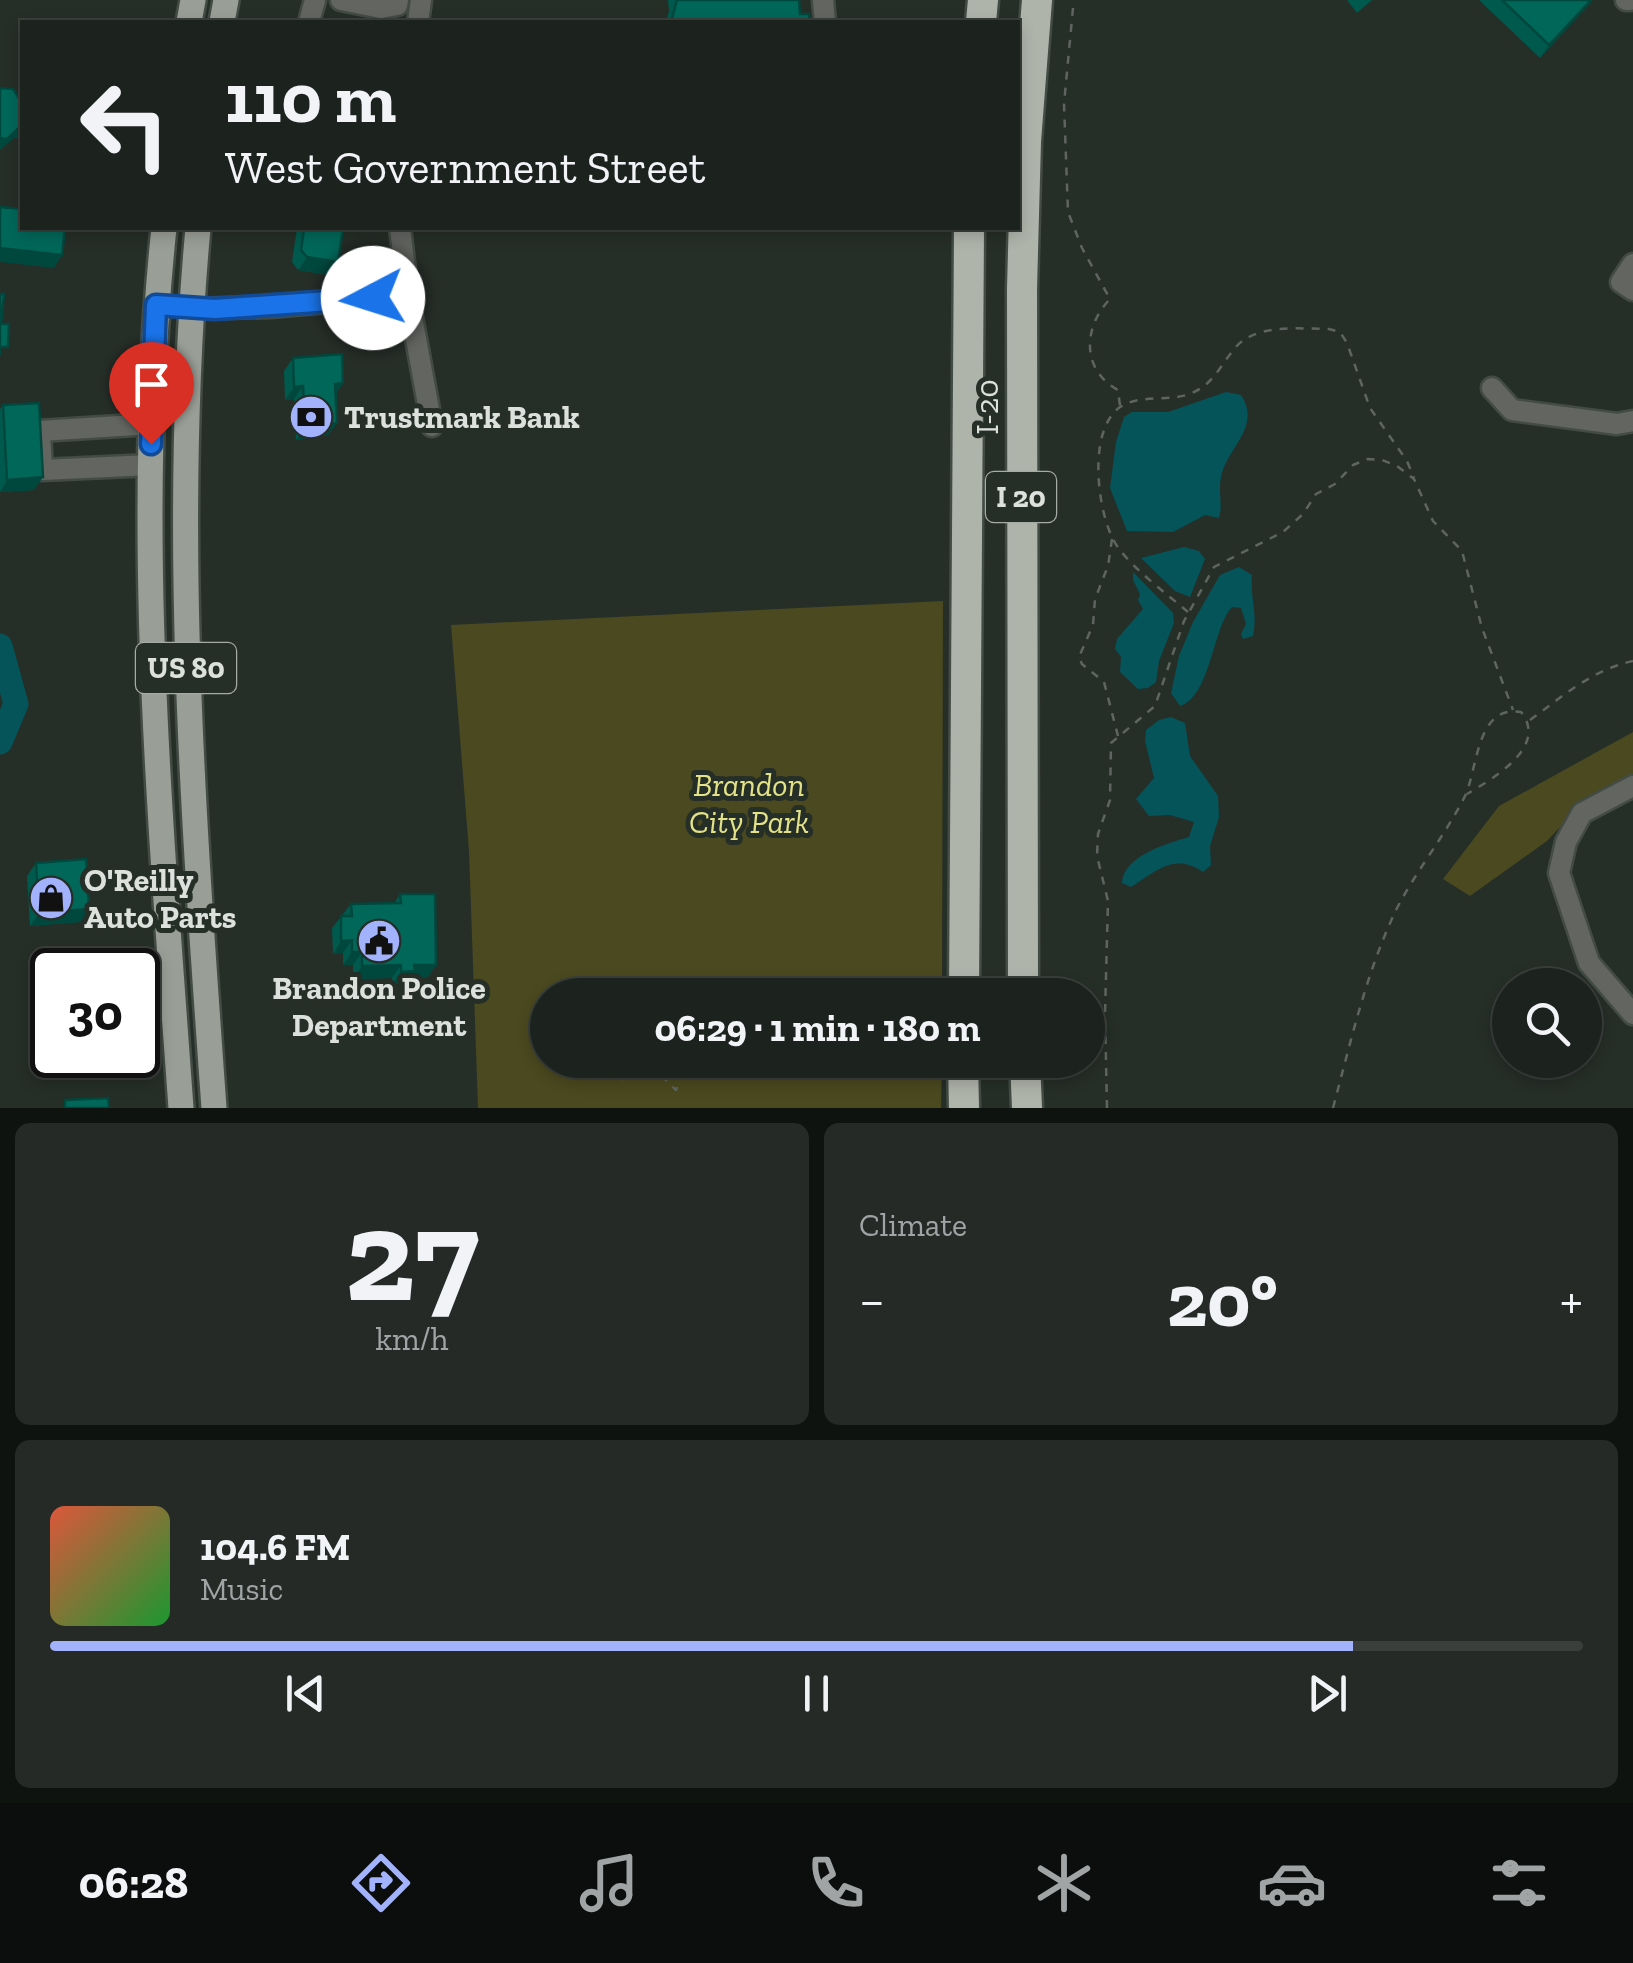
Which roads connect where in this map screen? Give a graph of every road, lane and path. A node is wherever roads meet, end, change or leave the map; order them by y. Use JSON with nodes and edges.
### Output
{"nodes":[{"id":1,"x":341,"y":0,"type":"edge"},
{"id":2,"x":398,"y":0,"type":"edge"},
{"id":3,"x":1038,"y":0,"type":"edge"},
{"id":4,"x":1074,"y":8,"type":"dead end"},
{"id":5,"x":164,"y":230,"type":"edge"},
{"id":6,"x":198,"y":230,"type":"edge"},
{"id":7,"x":400,"y":230,"type":"edge"},
{"id":8,"x":969,"y":230,"type":"edge"},
{"id":9,"x":1633,"y":264,"type":"edge"},
{"id":10,"x":1633,"y":290,"type":"edge"},
{"id":11,"x":408,"y":294,"type":"junction"},
{"id":12,"x":156,"y":305,"type":"junction"},
{"id":13,"x":190,"y":308,"type":"junction"},
{"id":14,"x":1492,"y":388,"type":"dead end"},
{"id":15,"x":1120,"y":407,"type":"junction"},
{"id":16,"x":1633,"y":421,"type":"edge"},
{"id":17,"x":151,"y":424,"type":"junction"},
{"id":18,"x":432,"y":426,"type":"dead end"},
{"id":19,"x":150,"y":464,"type":"junction"},
{"id":20,"x":1414,"y":479,"type":"junction"},
{"id":21,"x":1112,"y":539,"type":"junction"},
{"id":22,"x":1189,"y":613,"type":"junction"},
{"id":23,"x":1633,"y":661,"type":"edge"},
{"id":24,"x":1513,"y":710,"type":"junction"},
{"id":25,"x":1529,"y":721,"type":"junction"},
{"id":26,"x":1118,"y":737,"type":"junction"},
{"id":27,"x":1633,"y":786,"type":"edge"},
{"id":28,"x":1466,"y":794,"type":"junction"},
{"id":29,"x":195,"y":842,"type":"junction"},
{"id":30,"x":163,"y":844,"type":"junction"},
{"id":31,"x":964,"y":978,"type":"edge"},
{"id":32,"x":1023,"y":978,"type":"edge"},
{"id":33,"x":1633,"y":1014,"type":"edge"},
{"id":34,"x":657,"y":1067,"type":"joint"},
{"id":35,"x":964,"y":1078,"type":"edge"},
{"id":36,"x":1026,"y":1078,"type":"edge"},
{"id":37,"x":180,"y":1108,"type":"edge"},
{"id":38,"x":214,"y":1108,"type":"edge"},
{"id":39,"x":964,"y":1108,"type":"edge"},
{"id":40,"x":1027,"y":1108,"type":"edge"},
{"id":41,"x":1106,"y":1108,"type":"edge"},
{"id":42,"x":1334,"y":1108,"type":"edge"}],
"edges":[{"from":1,"to":2,"type":"street"},
{"from":3,"to":32,"type":"highway","name":"I-20","number":"I 20"},
{"from":4,"to":15,"type":"path"},
{"from":5,"to":12,"type":"main road","number":"US 80"},
{"from":6,"to":13,"type":"main road","number":"US 80"},
{"from":7,"to":11,"type":"street"},
{"from":8,"to":31,"type":"highway","name":"I-20","number":"I 20"},
{"from":9,"to":10,"type":"street"},
{"from":11,"to":13,"type":"street"},
{"from":11,"to":18,"type":"street"},
{"from":12,"to":13,"type":"main road"},
{"from":12,"to":17,"type":"main road","number":"US 80"},
{"from":13,"to":29,"type":"main road","number":"US 80"},
{"from":14,"to":16,"type":"street"},
{"from":15,"to":20,"type":"path"},
{"from":15,"to":21,"type":"path"},
{"from":17,"to":19,"type":"main road","number":"US 80"},
{"from":17,"to":19,"type":"street"},
{"from":19,"to":30,"type":"main road","number":"US 80"},
{"from":20,"to":22,"type":"path"},
{"from":20,"to":24,"type":"path"},
{"from":21,"to":22,"type":"path"},
{"from":21,"to":26,"type":"path"},
{"from":22,"to":26,"type":"path"},
{"from":23,"to":25,"type":"path"},
{"from":24,"to":25,"type":"path"},
{"from":24,"to":28,"type":"path"},
{"from":25,"to":28,"type":"path"},
{"from":26,"to":41,"type":"path"},
{"from":27,"to":33,"type":"street"},
{"from":28,"to":42,"type":"path"},
{"from":29,"to":30,"type":"main road"},
{"from":29,"to":38,"type":"main road","number":"US 80"},
{"from":30,"to":37,"type":"main road","number":"US 80"},
{"from":34,"to":34,"type":"path"},
{"from":35,"to":39,"type":"highway"},
{"from":36,"to":40,"type":"highway"}]}
